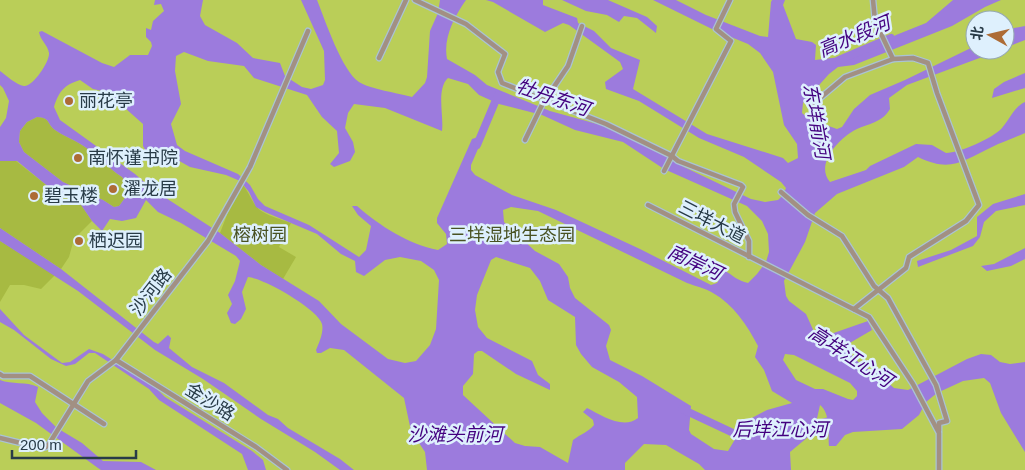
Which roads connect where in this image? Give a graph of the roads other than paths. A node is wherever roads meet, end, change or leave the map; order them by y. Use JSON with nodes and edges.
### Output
{"nodes":[{"id":1,"x":406,"y":0,"type":"edge"},
{"id":2,"x":415,"y":0,"type":"edge"},
{"id":3,"x":730,"y":0,"type":"edge"},
{"id":4,"x":873,"y":0,"type":"edge"},
{"id":5,"x":582,"y":26,"type":"dead end"},
{"id":6,"x":308,"y":31,"type":"dead end"},
{"id":7,"x":892,"y":57,"type":"junction"},
{"id":8,"x":379,"y":58,"type":"dead end"},
{"id":9,"x":544,"y":101,"type":"junction"},
{"id":10,"x":813,"y":104,"type":"dead end"},
{"id":11,"x":525,"y":140,"type":"dead end"},
{"id":12,"x":672,"y":156,"type":"junction"},
{"id":13,"x":664,"y":171,"type":"dead end"},
{"id":14,"x":783,"y":193,"type":"dead end"},
{"id":15,"x":648,"y":205,"type":"dead end"},
{"id":16,"x":749,"y":256,"type":"junction"},
{"id":17,"x":880,"y":289,"type":"junction"},
{"id":18,"x":854,"y":310,"type":"junction"},
{"id":19,"x":116,"y":360,"type":"junction"},
{"id":20,"x":0,"y":374,"type":"edge"},
{"id":21,"x":74,"y":405,"type":"junction"},
{"id":22,"x":104,"y":424,"type":"dead end"},
{"id":23,"x":938,"y":433,"type":"junction"},
{"id":24,"x":0,"y":438,"type":"edge"},
{"id":25,"x":287,"y":470,"type":"edge"},
{"id":26,"x":939,"y":470,"type":"edge"}],
"edges":[{"from":1,"to":8,"type":"street"},
{"from":2,"to":9,"type":"street"},
{"from":3,"to":12,"type":"street"},
{"from":4,"to":7,"type":"street"},
{"from":5,"to":9,"type":"street"},
{"from":6,"to":19,"type":"street","name":"沙河路"},
{"from":7,"to":10,"type":"street"},
{"from":7,"to":17,"type":"street"},
{"from":9,"to":11,"type":"street"},
{"from":9,"to":12,"type":"street"},
{"from":12,"to":13,"type":"street"},
{"from":12,"to":16,"type":"street"},
{"from":14,"to":17,"type":"street"},
{"from":15,"to":16,"type":"street","name":"三垟大道"},
{"from":16,"to":18,"type":"street","name":"三垟大道"},
{"from":17,"to":18,"type":"street"},
{"from":17,"to":23,"type":"street"},
{"from":18,"to":23,"type":"street"},
{"from":19,"to":21,"type":"street","name":"沙河路"},
{"from":19,"to":25,"type":"street","name":"金沙路"},
{"from":20,"to":21,"type":"street"},
{"from":21,"to":22,"type":"street"},
{"from":21,"to":24,"type":"street"},
{"from":23,"to":26,"type":"street"}]}
